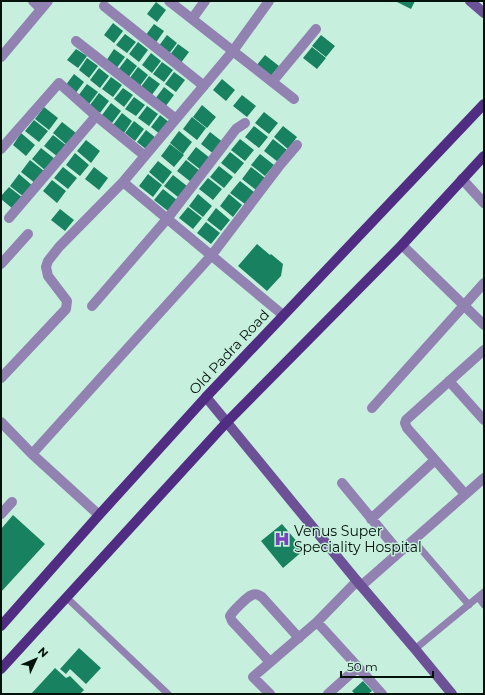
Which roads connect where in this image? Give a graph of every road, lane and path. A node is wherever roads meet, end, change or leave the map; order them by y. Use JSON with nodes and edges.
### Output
{"nodes":[{"id":1,"x":33,"y":1,"type":"edge"},
{"id":2,"x":169,"y":1,"type":"edge"},
{"id":3,"x":205,"y":1,"type":"edge"},
{"id":4,"x":269,"y":1,"type":"edge"},
{"id":5,"x":470,"y":1,"type":"edge"},
{"id":6,"x":45,"y":5,"type":"edge"},
{"id":7,"x":104,"y":6,"type":"dead end"},
{"id":8,"x":484,"y":13,"type":"edge"},
{"id":9,"x":192,"y":19,"type":"junction"},
{"id":10,"x":316,"y":29,"type":"dead end"},
{"id":11,"x":76,"y":41,"type":"dead end"},
{"id":12,"x":233,"y":51,"type":"junction"},
{"id":13,"x":1,"y":56,"type":"edge"},
{"id":14,"x":272,"y":82,"type":"junction"},
{"id":15,"x":204,"y":86,"type":"junction"},
{"id":16,"x":294,"y":99,"type":"dead end"},
{"id":17,"x":484,"y":104,"type":"edge"},
{"id":18,"x":96,"y":116,"type":"junction"},
{"id":19,"x":176,"y":119,"type":"junction"},
{"id":20,"x":245,"y":123,"type":"dead end"},
{"id":21,"x":298,"y":145,"type":"dead end"},
{"id":22,"x":1,"y":149,"type":"edge"},
{"id":23,"x":145,"y":156,"type":"junction"},
{"id":24,"x":484,"y":156,"type":"edge"},
{"id":25,"x":462,"y":180,"type":"junction"},
{"id":26,"x":123,"y":182,"type":"junction"},
{"id":27,"x":484,"y":203,"type":"edge"},
{"id":28,"x":9,"y":218,"type":"dead end"},
{"id":29,"x":167,"y":219,"type":"junction"},
{"id":30,"x":28,"y":234,"type":"dead end"},
{"id":31,"x":402,"y":245,"type":"junction"},
{"id":32,"x":211,"y":256,"type":"junction"},
{"id":33,"x":1,"y":264,"type":"edge"},
{"id":34,"x":484,"y":283,"type":"edge"},
{"id":35,"x":464,"y":305,"type":"junction"},
{"id":36,"x":92,"y":306,"type":"dead end"},
{"id":37,"x":283,"y":315,"type":"junction"},
{"id":38,"x":484,"y":325,"type":"edge"},
{"id":39,"x":484,"y":350,"type":"edge"},
{"id":40,"x":1,"y":378,"type":"edge"},
{"id":41,"x":449,"y":381,"type":"junction"},
{"id":42,"x":206,"y":397,"type":"junction"},
{"id":43,"x":372,"y":408,"type":"dead end"},
{"id":44,"x":483,"y":418,"type":"edge"},
{"id":45,"x":226,"y":423,"type":"junction"},
{"id":46,"x":2,"y":424,"type":"edge"},
{"id":47,"x":32,"y":454,"type":"junction"},
{"id":48,"x":435,"y":460,"type":"junction"},
{"id":49,"x":484,"y":478,"type":"edge"},
{"id":50,"x":342,"y":483,"type":"dead end"},
{"id":51,"x":465,"y":494,"type":"junction"},
{"id":52,"x":12,"y":502,"type":"dead end"},
{"id":53,"x":1,"y":514,"type":"edge"},
{"id":54,"x":99,"y":515,"type":"junction"},
{"id":55,"x":371,"y":519,"type":"junction"},
{"id":56,"x":413,"y":540,"type":"junction"},
{"id":57,"x":399,"y":552,"type":"junction"},
{"id":58,"x":359,"y":584,"type":"junction"},
{"id":59,"x":484,"y":592,"type":"edge"},
{"id":60,"x":66,"y":597,"type":"junction"},
{"id":61,"x":478,"y":598,"type":"junction"},
{"id":62,"x":469,"y":605,"type":"junction"},
{"id":63,"x":484,"y":605,"type":"edge"},
{"id":64,"x":317,"y":622,"type":"junction"},
{"id":65,"x":1,"y":626,"type":"edge"},
{"id":66,"x":299,"y":638,"type":"junction"},
{"id":67,"x":415,"y":649,"type":"junction"},
{"id":68,"x":270,"y":662,"type":"junction"},
{"id":69,"x":358,"y":667,"type":"junction"},
{"id":70,"x":1,"y":669,"type":"edge"},
{"id":71,"x":168,"y":694,"type":"edge"},
{"id":72,"x":270,"y":694,"type":"edge"},
{"id":73,"x":328,"y":694,"type":"edge"},
{"id":74,"x":382,"y":694,"type":"edge"},
{"id":75,"x":452,"y":694,"type":"edge"}],
"edges":[{"from":1,"to":6,"type":"street"},
{"from":2,"to":9,"type":"street"},
{"from":3,"to":9,"type":"street"},
{"from":4,"to":12,"type":"street"},
{"from":5,"to":8,"type":"street"},
{"from":6,"to":13,"type":"street"},
{"from":7,"to":15,"type":"street"},
{"from":9,"to":12,"type":"street"},
{"from":10,"to":14,"type":"street"},
{"from":11,"to":19,"type":"street"},
{"from":12,"to":14,"type":"street"},
{"from":12,"to":15,"type":"street"},
{"from":14,"to":16,"type":"street"},
{"from":15,"to":19,"type":"street"},
{"from":17,"to":37,"type":"main road","name":"Old Padra Road"},
{"from":18,"to":22,"type":"street"},
{"from":18,"to":23,"type":"street"},
{"from":18,"to":28,"type":"street"},
{"from":19,"to":23,"type":"street"},
{"from":20,"to":29,"type":"street"},
{"from":21,"to":32,"type":"street"},
{"from":23,"to":26,"type":"street"},
{"from":24,"to":25,"type":"main road"},
{"from":25,"to":27,"type":"street"},
{"from":25,"to":31,"type":"main road"},
{"from":26,"to":29,"type":"street"},
{"from":26,"to":40,"type":"street"},
{"from":29,"to":32,"type":"street"},
{"from":29,"to":36,"type":"street"},
{"from":30,"to":33,"type":"street"},
{"from":31,"to":35,"type":"street"},
{"from":31,"to":45,"type":"main road"},
{"from":32,"to":37,"type":"street"},
{"from":32,"to":47,"type":"street"},
{"from":34,"to":35,"type":"street"},
{"from":35,"to":38,"type":"street"},
{"from":35,"to":43,"type":"street"},
{"from":37,"to":42,"type":"main road","name":"Old Padra Road"},
{"from":39,"to":41,"type":"street"},
{"from":41,"to":44,"type":"street"},
{"from":41,"to":48,"type":"street"},
{"from":42,"to":45,"type":"street"},
{"from":42,"to":54,"type":"main road","name":"Old Padra Road"},
{"from":45,"to":58,"type":"street"},
{"from":45,"to":60,"type":"main road"},
{"from":46,"to":47,"type":"street"},
{"from":47,"to":54,"type":"street"},
{"from":48,"to":51,"type":"street"},
{"from":48,"to":55,"type":"street"},
{"from":49,"to":51,"type":"street"},
{"from":50,"to":55,"type":"street"},
{"from":51,"to":56,"type":"street"},
{"from":52,"to":53,"type":"street"},
{"from":54,"to":65,"type":"main road","name":"Old Padra Road"},
{"from":55,"to":57,"type":"street"},
{"from":56,"to":57,"type":"street"},
{"from":56,"to":62,"type":"lane"},
{"from":57,"to":58,"type":"street"},
{"from":58,"to":64,"type":"street"},
{"from":58,"to":67,"type":"street"},
{"from":59,"to":61,"type":"lane"},
{"from":60,"to":70,"type":"main road"},
{"from":60,"to":71,"type":"lane"},
{"from":61,"to":62,"type":"lane"},
{"from":61,"to":63,"type":"lane"},
{"from":62,"to":67,"type":"lane"},
{"from":64,"to":66,"type":"street"},
{"from":64,"to":69,"type":"street"},
{"from":66,"to":68,"type":"street"},
{"from":66,"to":68,"type":"street"},
{"from":67,"to":75,"type":"street"},
{"from":68,"to":72,"type":"street"},
{"from":69,"to":73,"type":"street"},
{"from":69,"to":74,"type":"street"}]}
